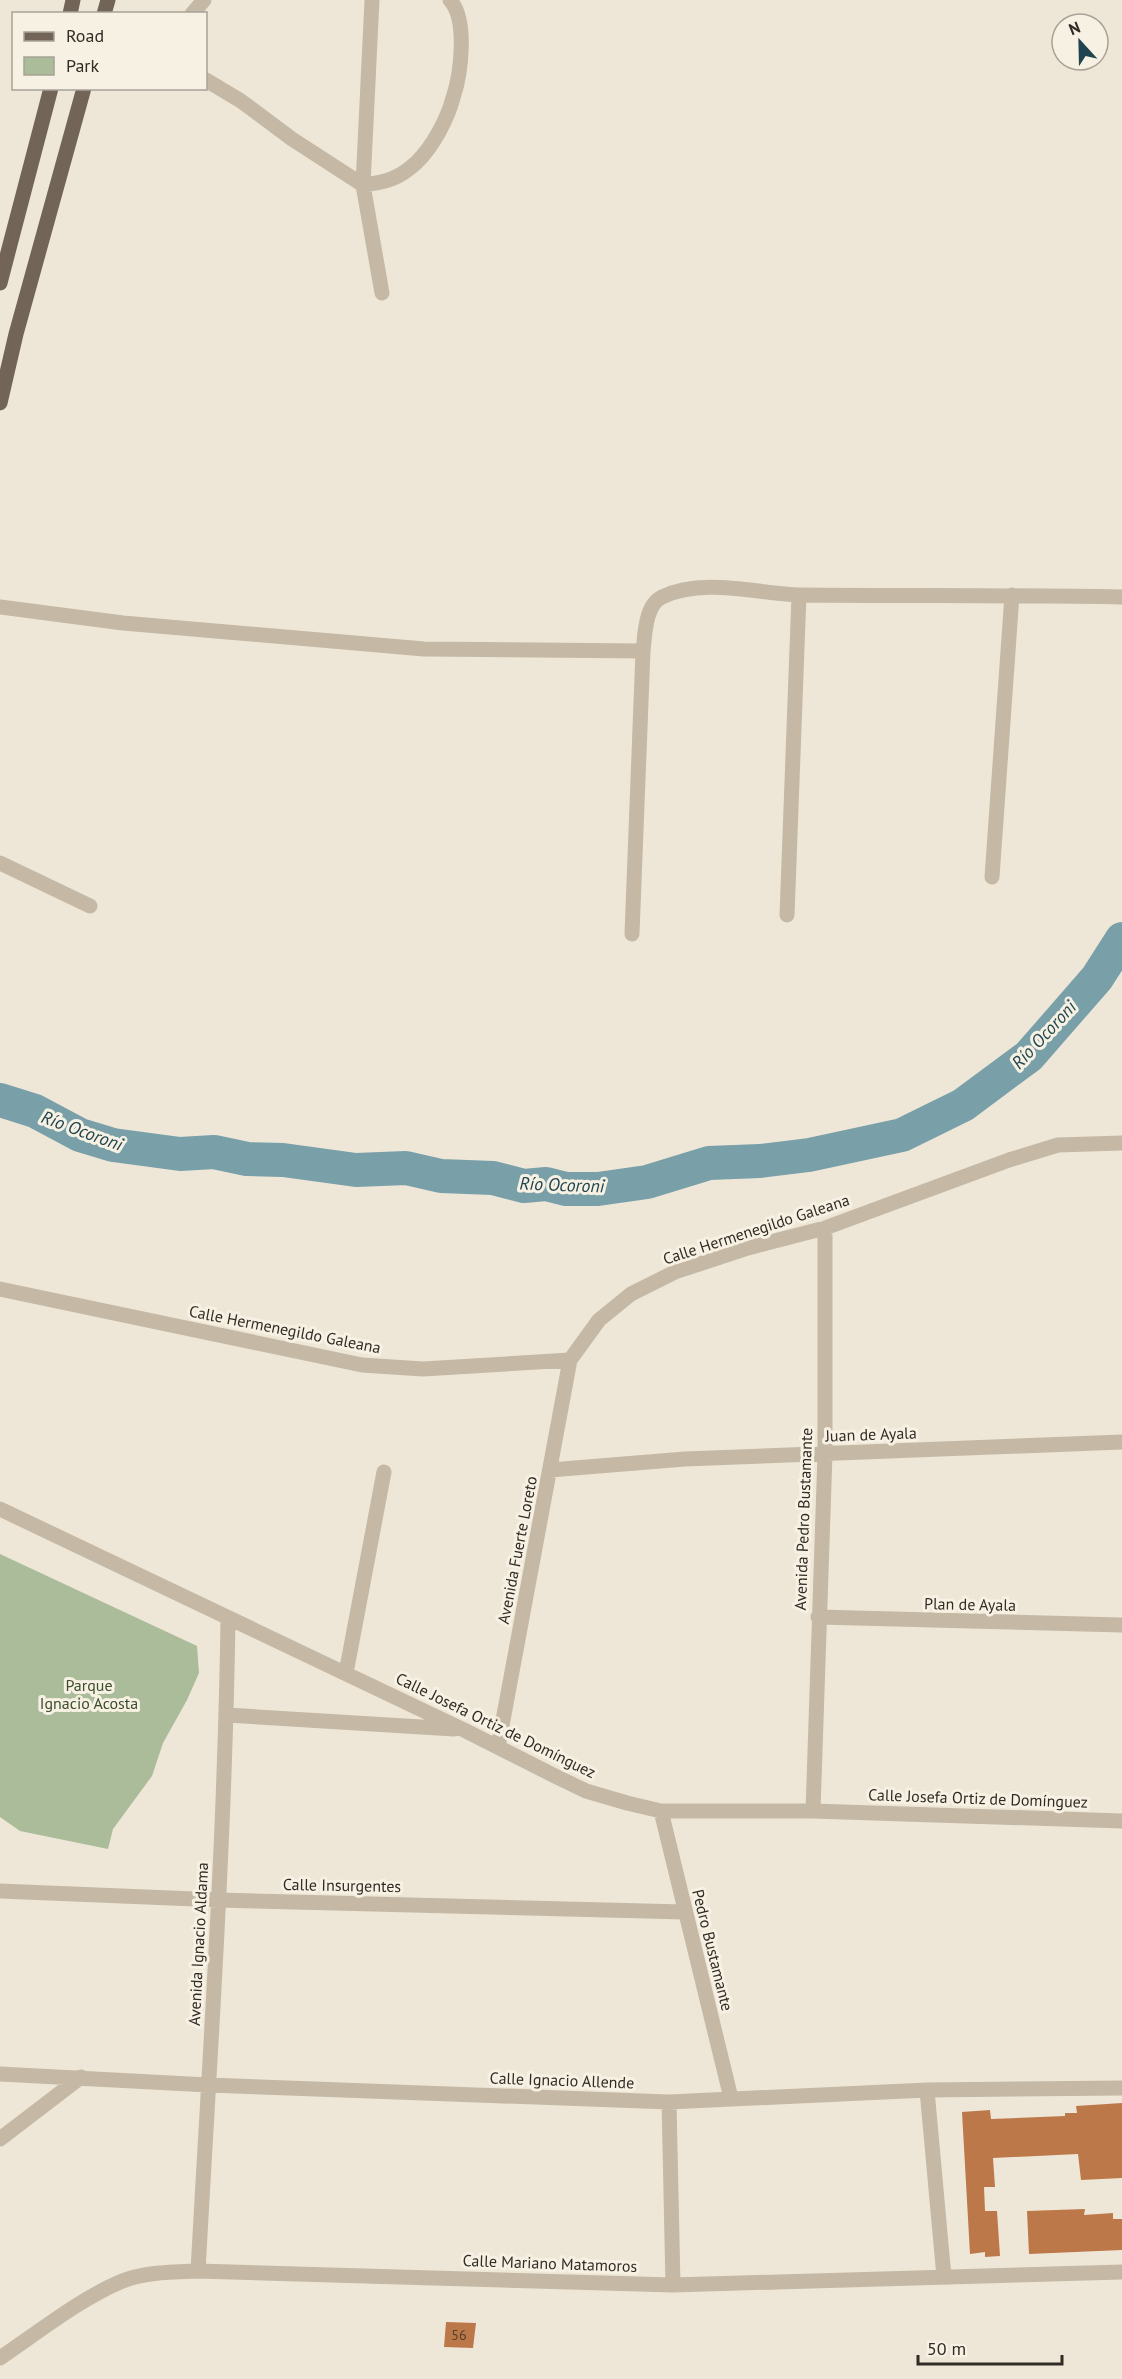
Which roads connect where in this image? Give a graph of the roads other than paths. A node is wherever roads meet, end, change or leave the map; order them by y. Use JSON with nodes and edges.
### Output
{"nodes":[{"id":1,"x":204,"y":0,"type":"edge"},
{"id":2,"x":372,"y":0,"type":"edge"},
{"id":3,"x":450,"y":0,"type":"edge"},
{"id":4,"x":194,"y":12,"type":"edge"},
{"id":5,"x":207,"y":81,"type":"edge"},
{"id":6,"x":50,"y":90,"type":"edge"},
{"id":7,"x":83,"y":90,"type":"edge"},
{"id":8,"x":363,"y":185,"type":"junction"},
{"id":9,"x":0,"y":282,"type":"edge"},
{"id":10,"x":382,"y":293,"type":"dead end"},
{"id":11,"x":0,"y":403,"type":"edge"},
{"id":12,"x":799,"y":595,"type":"junction"},
{"id":13,"x":1012,"y":595,"type":"junction"},
{"id":14,"x":1122,"y":597,"type":"edge"},
{"id":15,"x":0,"y":607,"type":"edge"},
{"id":16,"x":643,"y":651,"type":"junction"},
{"id":17,"x":0,"y":863,"type":"edge"},
{"id":18,"x":992,"y":878,"type":"dead end"},
{"id":19,"x":90,"y":906,"type":"dead end"},
{"id":20,"x":787,"y":915,"type":"dead end"},
{"id":21,"x":632,"y":934,"type":"dead end"},
{"id":22,"x":1122,"y":1143,"type":"edge"},
{"id":23,"x":825,"y":1228,"type":"junction"},
{"id":24,"x":0,"y":1289,"type":"edge"},
{"id":25,"x":570,"y":1360,"type":"junction"},
{"id":26,"x":1122,"y":1442,"type":"edge"},
{"id":27,"x":825,"y":1454,"type":"junction"},
{"id":28,"x":550,"y":1470,"type":"junction"},
{"id":29,"x":384,"y":1472,"type":"dead end"},
{"id":30,"x":0,"y":1509,"type":"edge"},
{"id":31,"x":818,"y":1617,"type":"junction"},
{"id":32,"x":228,"y":1618,"type":"junction"},
{"id":33,"x":1122,"y":1625,"type":"edge"},
{"id":34,"x":346,"y":1673,"type":"junction"},
{"id":35,"x":227,"y":1715,"type":"junction"},
{"id":36,"x":464,"y":1730,"type":"junction"},
{"id":37,"x":498,"y":1747,"type":"junction"},
{"id":38,"x":661,"y":1810,"type":"junction"},
{"id":39,"x":813,"y":1811,"type":"junction"},
{"id":40,"x":1122,"y":1821,"type":"edge"},
{"id":41,"x":0,"y":1891,"type":"edge"},
{"id":42,"x":219,"y":1900,"type":"junction"},
{"id":43,"x":684,"y":1912,"type":"junction"},
{"id":44,"x":0,"y":2074,"type":"edge"},
{"id":45,"x":81,"y":2077,"type":"junction"},
{"id":46,"x":208,"y":2085,"type":"junction"},
{"id":47,"x":1122,"y":2088,"type":"edge"},
{"id":48,"x":927,"y":2090,"type":"junction"},
{"id":49,"x":731,"y":2098,"type":"junction"},
{"id":50,"x":669,"y":2102,"type":"junction"},
{"id":51,"x":0,"y":2139,"type":"edge"},
{"id":52,"x":198,"y":2271,"type":"junction"},
{"id":53,"x":1122,"y":2272,"type":"edge"},
{"id":54,"x":944,"y":2277,"type":"junction"},
{"id":55,"x":673,"y":2285,"type":"junction"},
{"id":56,"x":0,"y":2358,"type":"edge"}],
"edges":[{"from":1,"to":4,"type":"street"},
{"from":2,"to":8,"type":"street"},
{"from":3,"to":8,"type":"street"},
{"from":5,"to":8,"type":"street"},
{"from":6,"to":9,"type":"main road"},
{"from":7,"to":11,"type":"main road"},
{"from":8,"to":10,"type":"street"},
{"from":12,"to":13,"type":"street"},
{"from":12,"to":16,"type":"street"},
{"from":12,"to":20,"type":"street"},
{"from":13,"to":14,"type":"street"},
{"from":13,"to":18,"type":"street"},
{"from":15,"to":16,"type":"street"},
{"from":16,"to":21,"type":"street"},
{"from":17,"to":19,"type":"street"},
{"from":22,"to":23,"type":"street","name":"Calle Hermenegildo Galeana"},
{"from":23,"to":25,"type":"street","name":"Calle Hermenegildo Galeana"},
{"from":23,"to":27,"type":"street","name":"Avenida Pedro Bustamante"},
{"from":24,"to":25,"type":"street","name":"Calle Hermenegildo Galeana"},
{"from":25,"to":28,"type":"street","name":"Avenida Fuerte Loreto"},
{"from":26,"to":27,"type":"street","name":"Juan de Ayala"},
{"from":27,"to":28,"type":"street","name":"Juan de Ayala"},
{"from":27,"to":31,"type":"street","name":"Avenida Pedro Bustamante"},
{"from":28,"to":37,"type":"street","name":"Avenida Fuerte Loreto"},
{"from":29,"to":34,"type":"street"},
{"from":30,"to":32,"type":"street","name":"Calle Josefa Ortiz de Domínguez"},
{"from":31,"to":33,"type":"street","name":"Plan de Ayala"},
{"from":31,"to":39,"type":"street","name":"Avenida Pedro Bustamante"},
{"from":32,"to":34,"type":"street","name":"Calle Josefa Ortiz de Domínguez"},
{"from":32,"to":35,"type":"street","name":"Avenida Ignacio Aldama"},
{"from":34,"to":36,"type":"street","name":"Calle Josefa Ortiz de Domínguez"},
{"from":35,"to":36,"type":"street"},
{"from":35,"to":42,"type":"street","name":"Avenida Ignacio Aldama"},
{"from":36,"to":37,"type":"street","name":"Calle Josefa Ortiz de Domínguez"},
{"from":37,"to":38,"type":"street","name":"Calle Josefa Ortiz de Domínguez"},
{"from":38,"to":39,"type":"street","name":"Calle Josefa Ortiz de Domínguez"},
{"from":38,"to":43,"type":"street","name":"Pedro Bustamante"},
{"from":39,"to":40,"type":"street","name":"Calle Josefa Ortiz de Domínguez"},
{"from":41,"to":42,"type":"street","name":"Calle Insurgentes"},
{"from":42,"to":43,"type":"street","name":"Calle Insurgentes"},
{"from":42,"to":46,"type":"street","name":"Avenida Ignacio Aldama"},
{"from":43,"to":49,"type":"street","name":"Pedro Bustamante"},
{"from":44,"to":45,"type":"street","name":"Calle Ignacio Allende"},
{"from":45,"to":46,"type":"street","name":"Calle Ignacio Allende"},
{"from":45,"to":51,"type":"street"},
{"from":46,"to":50,"type":"street","name":"Calle Ignacio Allende"},
{"from":46,"to":52,"type":"street","name":"Avenida Ignacio Aldama"},
{"from":47,"to":48,"type":"street","name":"Calle Ignacio Allende"},
{"from":48,"to":49,"type":"street","name":"Calle Ignacio Allende"},
{"from":48,"to":54,"type":"street"},
{"from":49,"to":50,"type":"street","name":"Calle Ignacio Allende"},
{"from":50,"to":55,"type":"street"},
{"from":52,"to":55,"type":"street","name":"Calle Mariano Matamoros"},
{"from":52,"to":56,"type":"street","name":"Calle Mariano Matamoros"},
{"from":53,"to":54,"type":"street","name":"Calle Mariano Matamoros"},
{"from":54,"to":55,"type":"street","name":"Calle Mariano Matamoros"}]}
